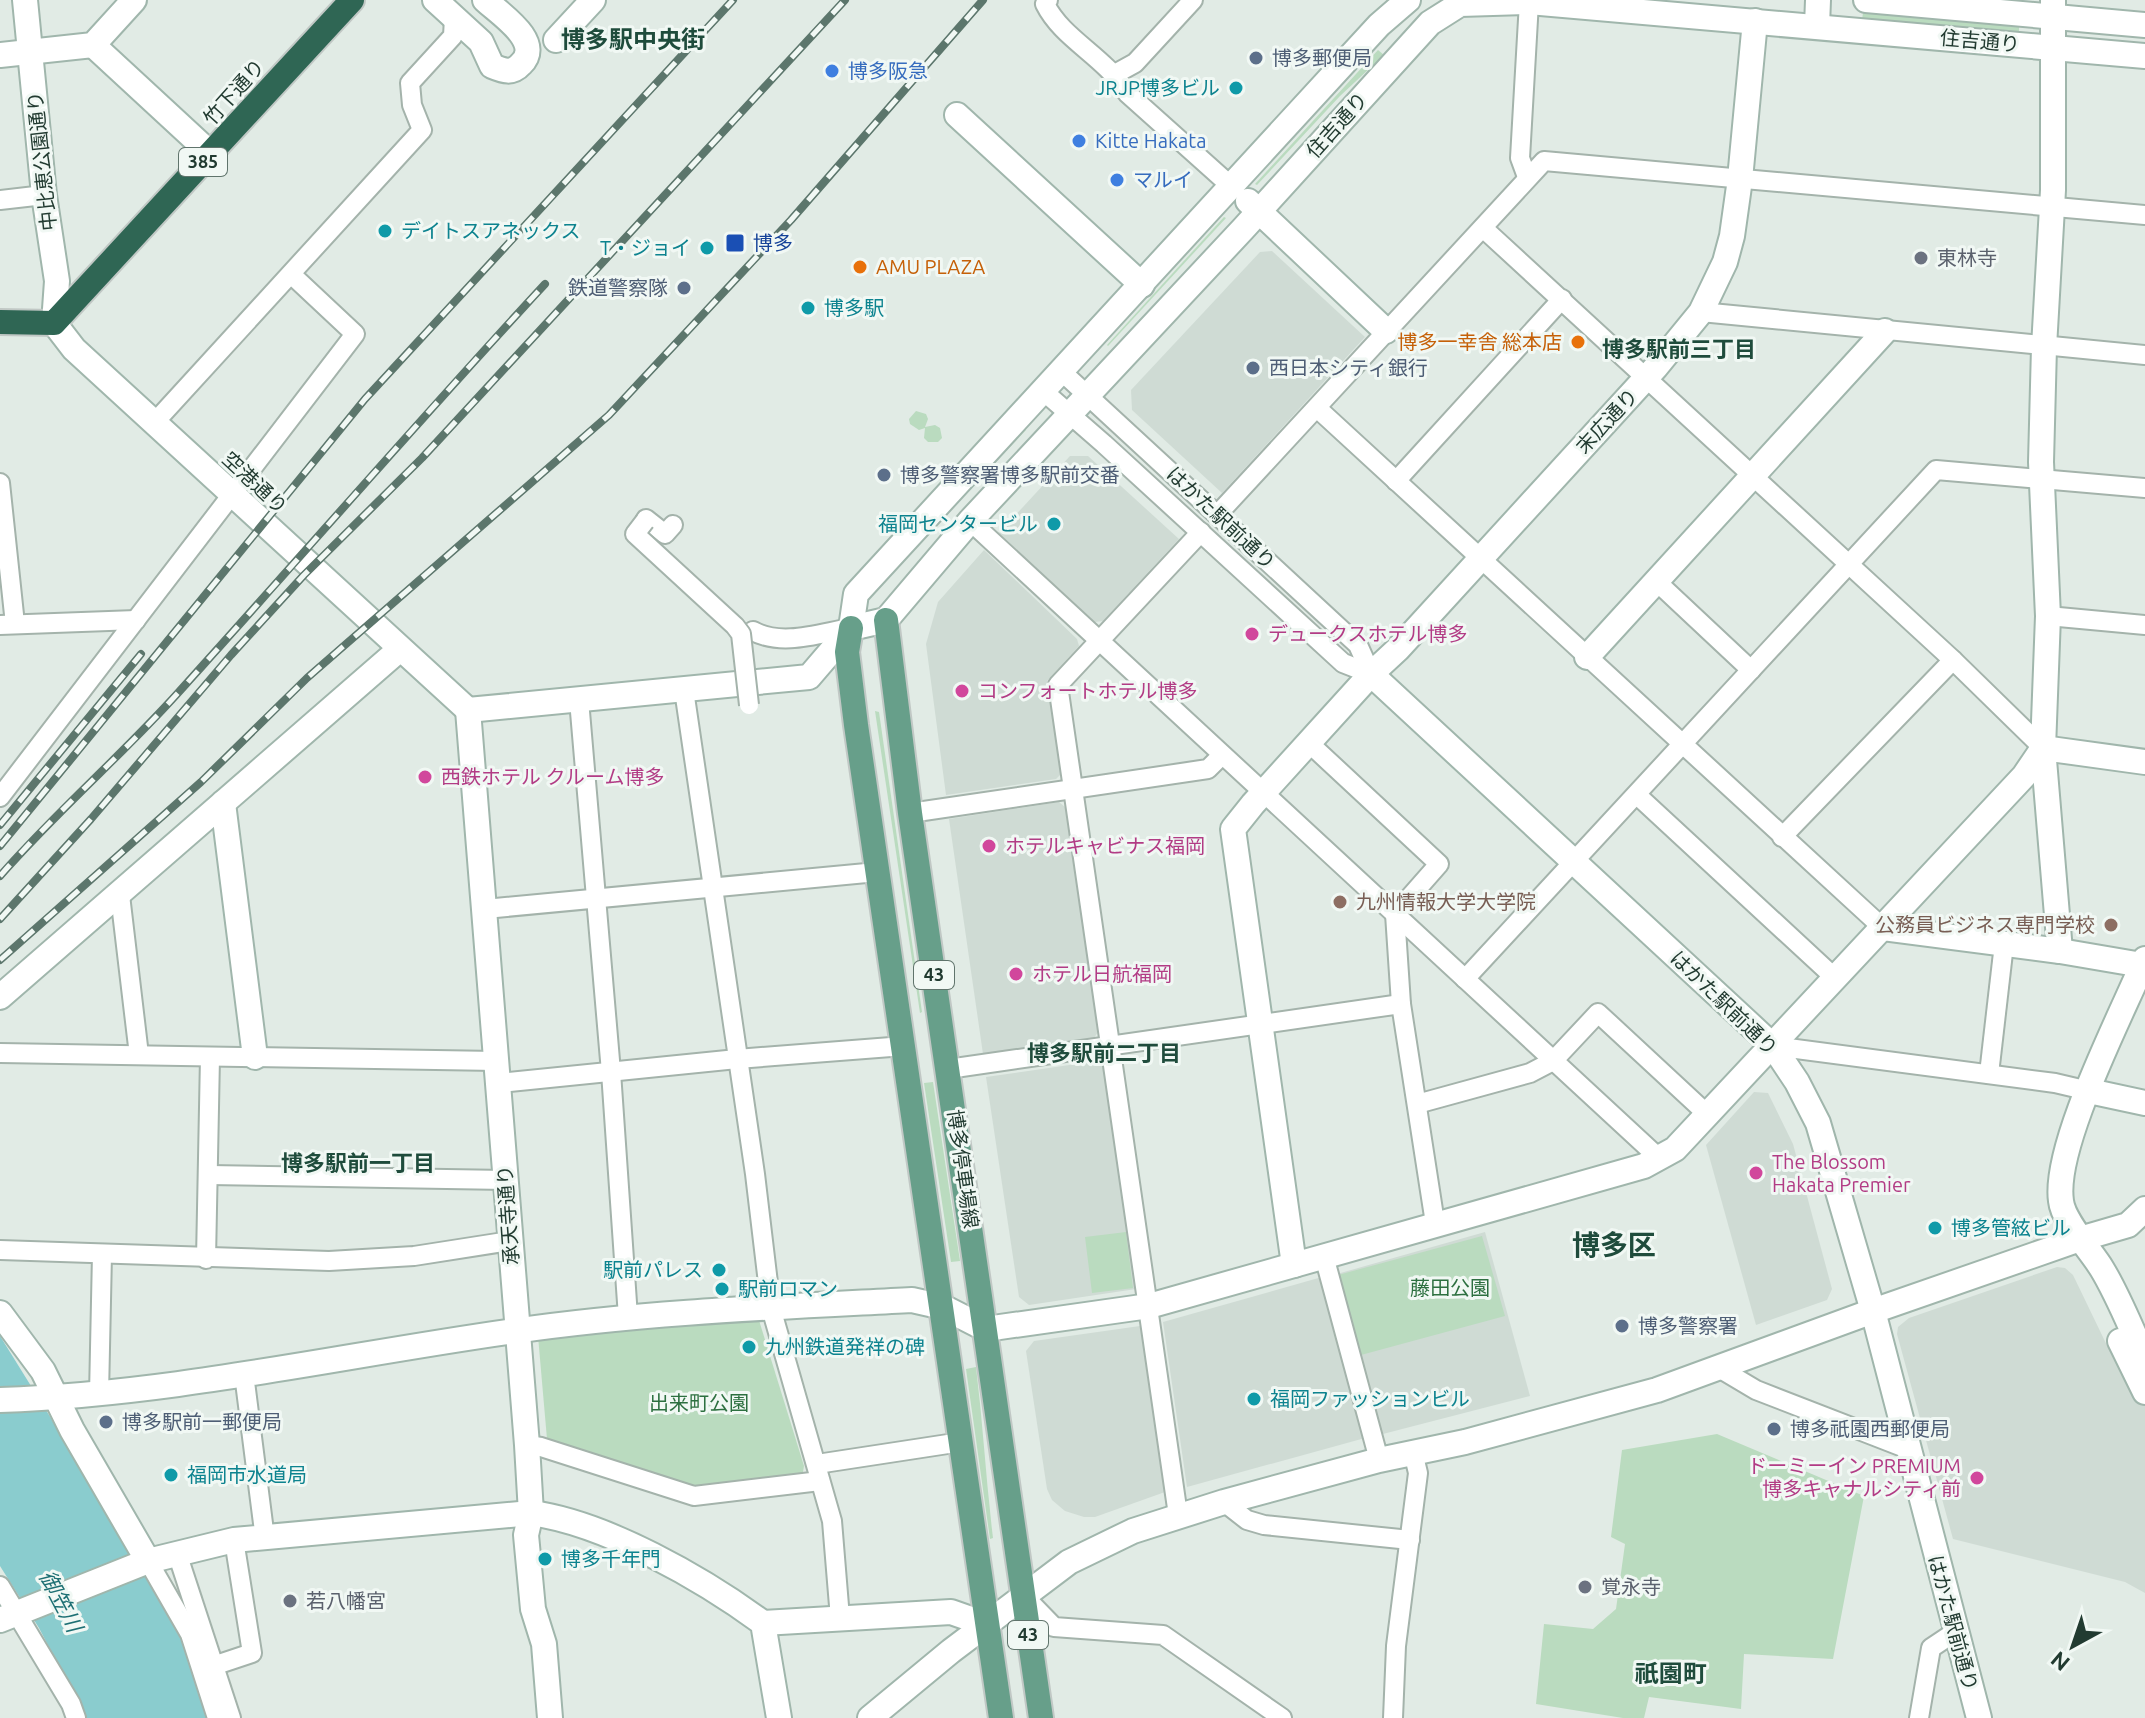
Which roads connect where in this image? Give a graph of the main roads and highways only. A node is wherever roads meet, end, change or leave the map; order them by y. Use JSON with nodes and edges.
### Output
{"nodes":[{"id":1,"x":352,"y":0,"type":"edge"},
{"id":2,"x":0,"y":322,"type":"edge"},
{"id":3,"x":886,"y":620,"type":"road end"},
{"id":4,"x":851,"y":628,"type":"road end"},
{"id":5,"x":1001,"y":1718,"type":"edge"},
{"id":6,"x":1041,"y":1718,"type":"edge"}],
"edges":[{"from":1,"to":2,"type":"highway","name":"竹下通り","number":"385"},
{"from":3,"to":6,"type":"main road","name":"博多停車場線","number":"43"},
{"from":4,"to":5,"type":"main road","name":"博多停車場線","number":"43"}]}
